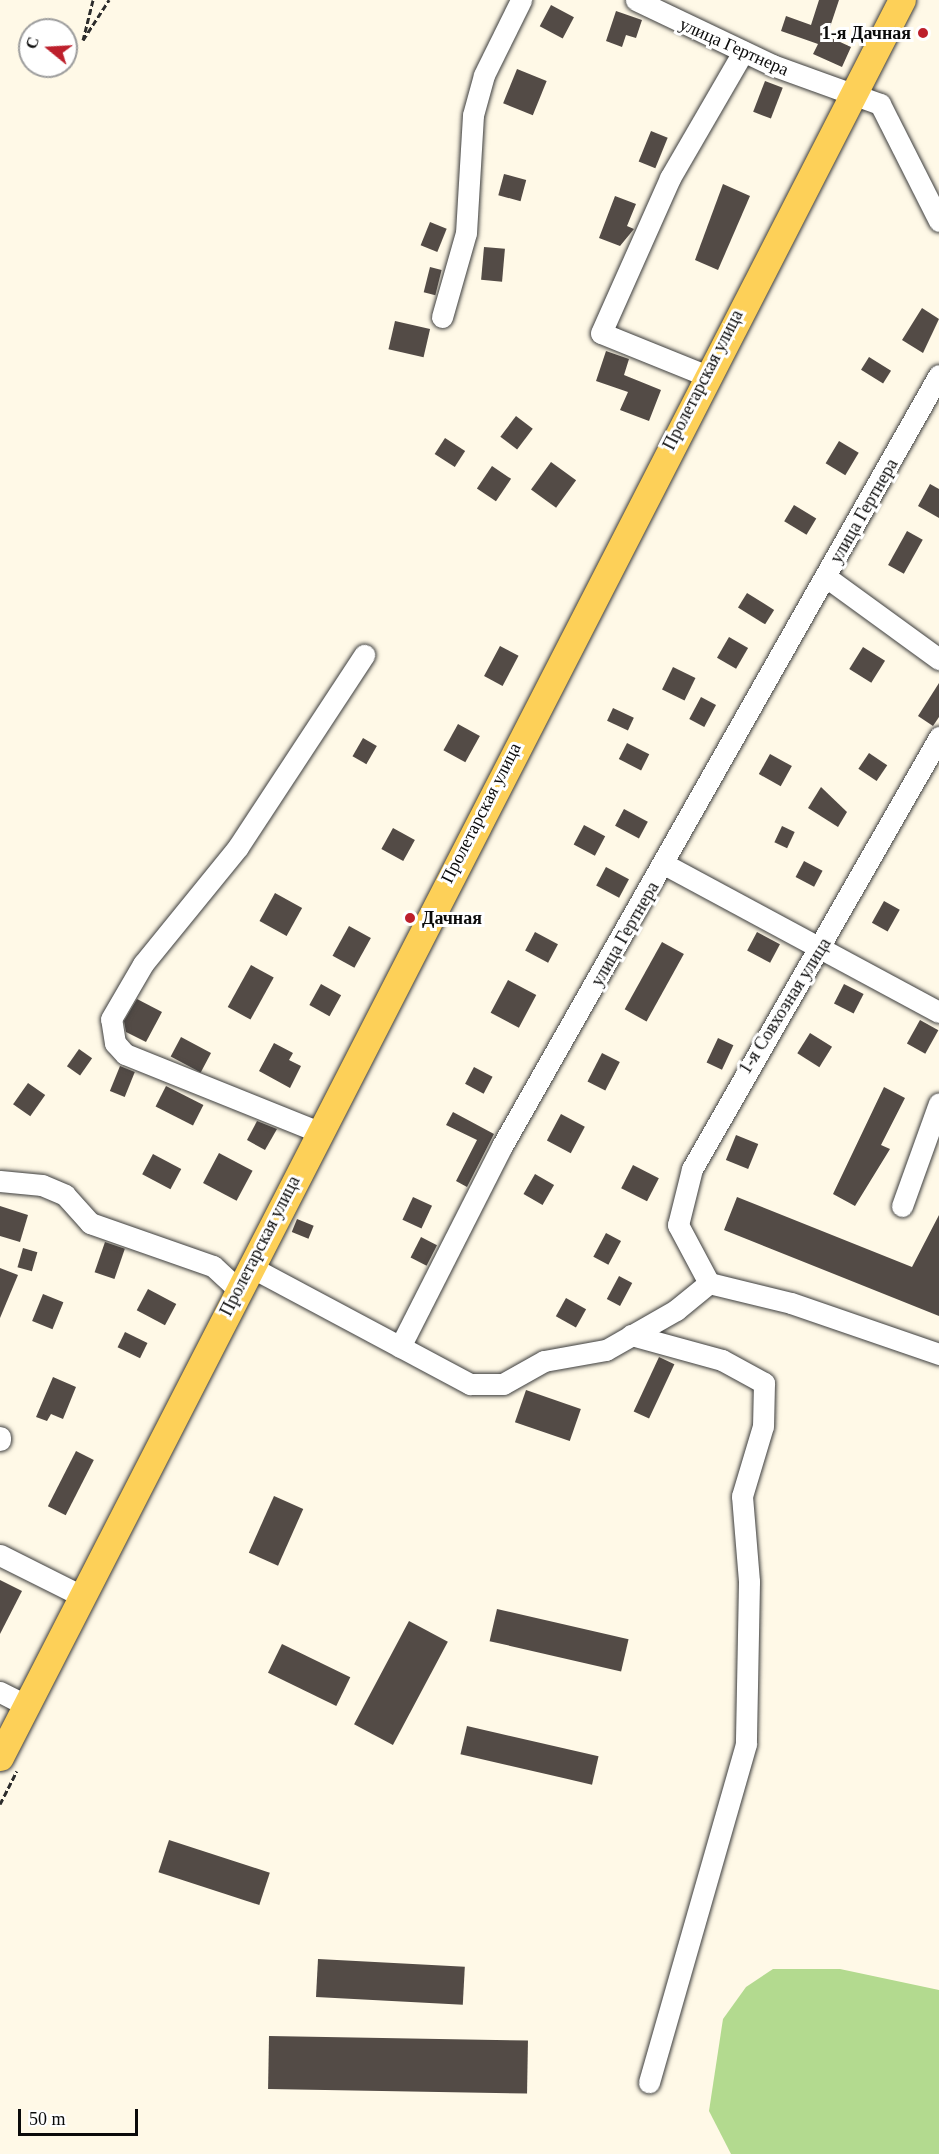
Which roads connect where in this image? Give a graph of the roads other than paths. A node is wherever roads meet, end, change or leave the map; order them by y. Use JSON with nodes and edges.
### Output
{"nodes":[{"id":1,"x":521,"y":0,"type":"edge"},
{"id":2,"x":636,"y":0,"type":"edge"},
{"id":3,"x":902,"y":0,"type":"edge"},
{"id":4,"x":743,"y":52,"type":"junction"},
{"id":5,"x":854,"y":92,"type":"junction"},
{"id":6,"x":939,"y":221,"type":"edge"},
{"id":7,"x":442,"y":317,"type":"dead end"},
{"id":8,"x":705,"y":375,"type":"junction"},
{"id":9,"x":939,"y":375,"type":"edge"},
{"id":10,"x":826,"y":577,"type":"junction"},
{"id":11,"x":364,"y":655,"type":"dead end"},
{"id":12,"x":939,"y":659,"type":"edge"},
{"id":13,"x":939,"y":737,"type":"edge"},
{"id":14,"x":664,"y":864,"type":"junction"},
{"id":15,"x":822,"y":946,"type":"junction"},
{"id":16,"x":939,"y":1012,"type":"edge"},
{"id":17,"x":939,"y":1103,"type":"edge"},
{"id":18,"x":319,"y":1132,"type":"junction"},
{"id":19,"x":0,"y":1181,"type":"edge"},
{"id":20,"x":902,"y":1206,"type":"dead end"},
{"id":21,"x":243,"y":1277,"type":"junction"},
{"id":22,"x":709,"y":1283,"type":"junction"},
{"id":23,"x":631,"y":1335,"type":"junction"},
{"id":24,"x":400,"y":1347,"type":"junction"},
{"id":25,"x":939,"y":1354,"type":"edge"},
{"id":26,"x":0,"y":1555,"type":"edge"},
{"id":27,"x":80,"y":1595,"type":"junction"},
{"id":28,"x":0,"y":1692,"type":"edge"},
{"id":29,"x":25,"y":1705,"type":"junction"},
{"id":30,"x":0,"y":1757,"type":"edge"},
{"id":31,"x":649,"y":2082,"type":"dead end"}],
"edges":[{"from":1,"to":7,"type":"street"},
{"from":2,"to":4,"type":"street","name":"улица Гертнера"},
{"from":3,"to":5,"type":"main road","name":"Пролетарская улица"},
{"from":4,"to":5,"type":"street","name":"улица Гертнера"},
{"from":4,"to":8,"type":"street"},
{"from":5,"to":6,"type":"street","name":"улица Гертнера"},
{"from":5,"to":8,"type":"main road","name":"Пролетарская улица"},
{"from":8,"to":18,"type":"main road","name":"Пролетарская улица"},
{"from":9,"to":10,"type":"street","name":"улица Гертнера"},
{"from":10,"to":12,"type":"street"},
{"from":10,"to":14,"type":"street","name":"улица Гертнера"},
{"from":11,"to":18,"type":"street"},
{"from":13,"to":15,"type":"street","name":"1-я Совхозная улица"},
{"from":14,"to":15,"type":"street"},
{"from":14,"to":24,"type":"street","name":"улица Гертнера"},
{"from":15,"to":16,"type":"street"},
{"from":15,"to":22,"type":"street","name":"1-я Совхозная улица"},
{"from":17,"to":20,"type":"street"},
{"from":18,"to":21,"type":"main road","name":"Пролетарская улица"},
{"from":19,"to":21,"type":"street"},
{"from":21,"to":24,"type":"street"},
{"from":21,"to":27,"type":"main road","name":"Пролетарская улица"},
{"from":22,"to":23,"type":"street"},
{"from":22,"to":25,"type":"street"},
{"from":23,"to":24,"type":"street"},
{"from":23,"to":31,"type":"street"},
{"from":26,"to":27,"type":"street"},
{"from":27,"to":29,"type":"main road","name":"Пролетарская улица"},
{"from":28,"to":29,"type":"street"},
{"from":29,"to":30,"type":"main road","name":"Пролетарская улица"}]}
